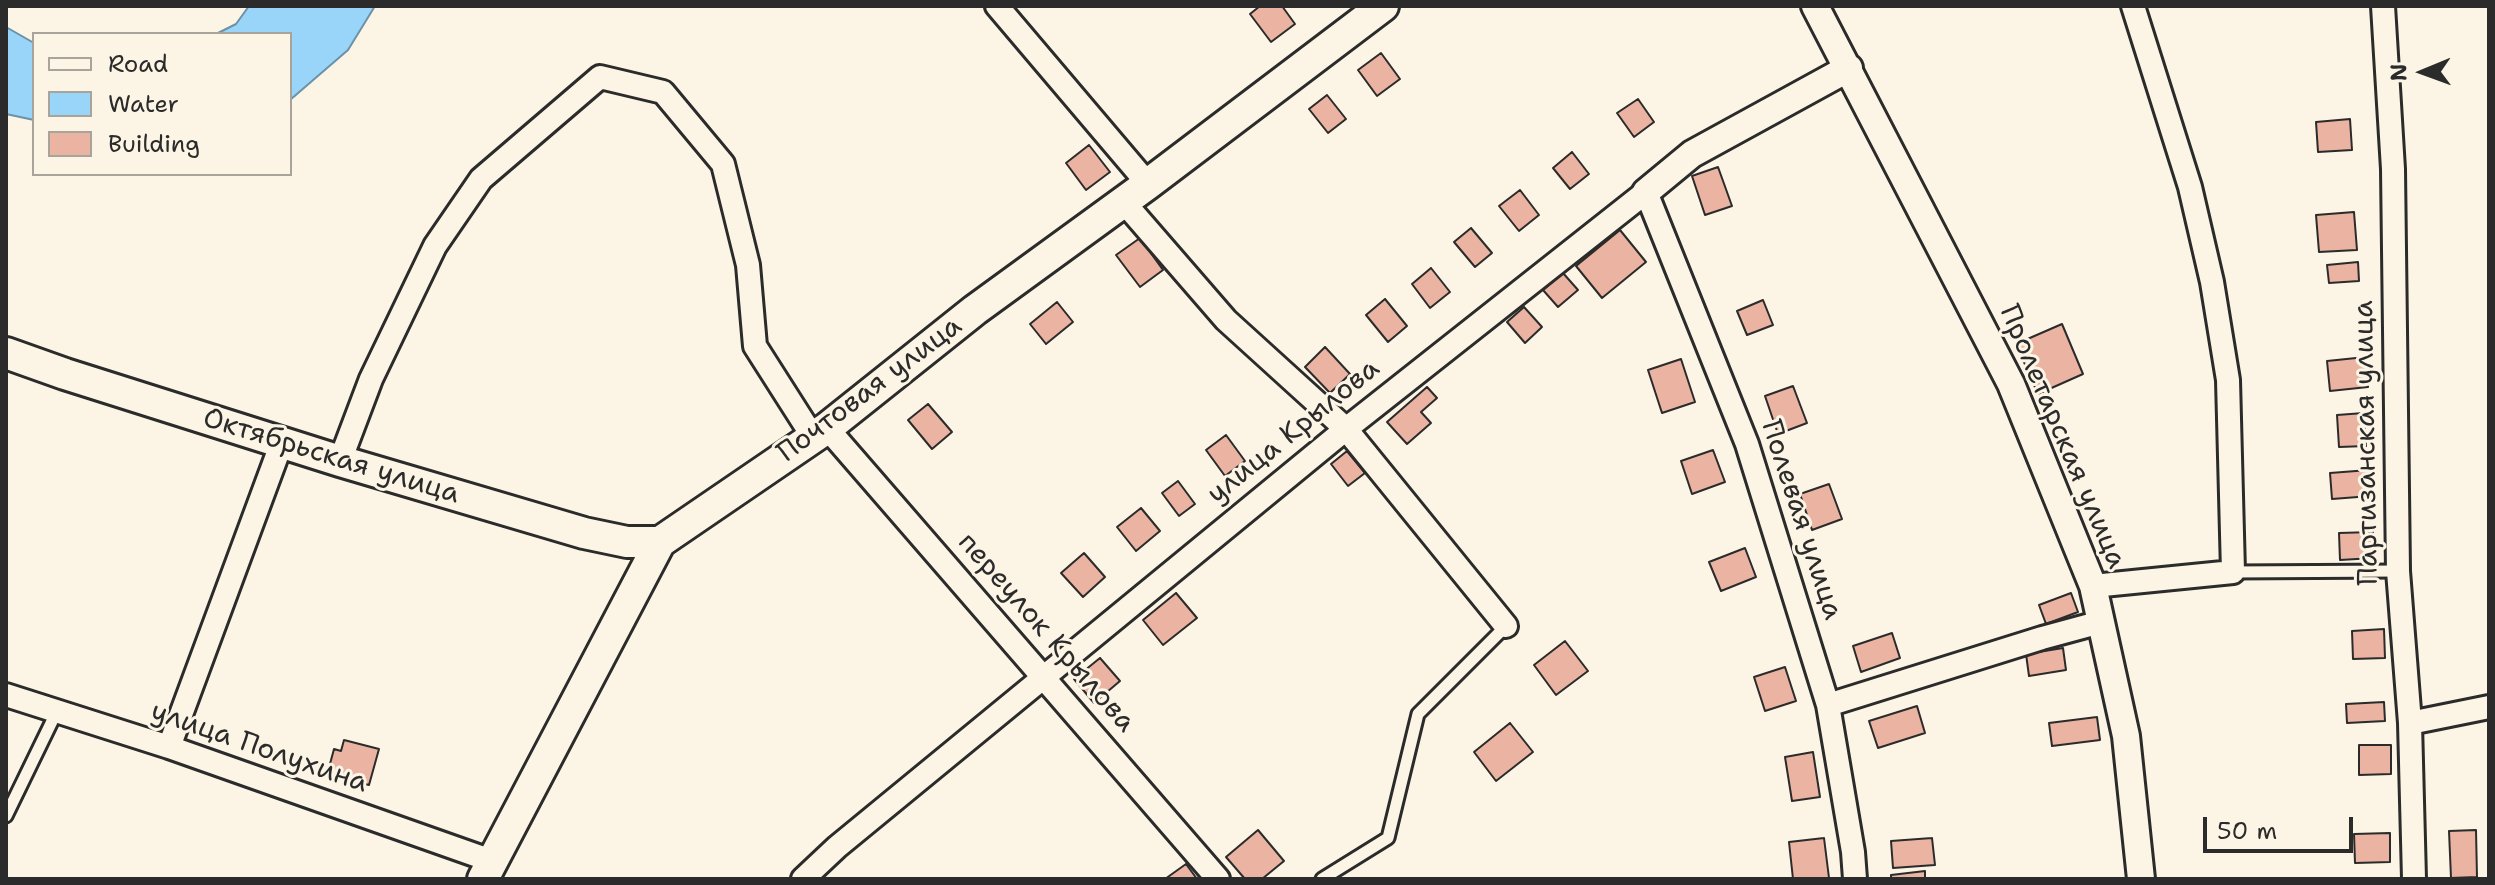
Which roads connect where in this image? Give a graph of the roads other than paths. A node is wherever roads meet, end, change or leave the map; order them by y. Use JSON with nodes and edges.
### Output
{"nodes":[{"id":1,"x":997,"y":6,"type":"edge"},
{"id":2,"x":1383,"y":6,"type":"edge"},
{"id":3,"x":1815,"y":6,"type":"edge"},
{"id":4,"x":2133,"y":6,"type":"edge"},
{"id":5,"x":2383,"y":6,"type":"edge"},
{"id":6,"x":1849,"y":68,"type":"junction"},
{"id":7,"x":1135,"y":192,"type":"junction"},
{"id":8,"x":1646,"y":192,"type":"junction"},
{"id":9,"x":6,"y":353,"type":"edge"},
{"id":10,"x":1346,"y":429,"type":"junction"},
{"id":11,"x":820,"y":432,"type":"junction"},
{"id":12,"x":282,"y":442,"type":"junction"},
{"id":13,"x":340,"y":461,"type":"junction"},
{"id":14,"x":660,"y":542,"type":"junction"},
{"id":15,"x":2398,"y":571,"type":"junction"},
{"id":16,"x":2233,"y":572,"type":"junction"},
{"id":17,"x":2093,"y":586,"type":"junction"},
{"id":18,"x":2101,"y":622,"type":"junction"},
{"id":19,"x":1506,"y":626,"type":"joint"},
{"id":20,"x":1045,"y":677,"type":"junction"},
{"id":21,"x":6,"y":695,"type":"edge"},
{"id":22,"x":1828,"y":705,"type":"junction"},
{"id":23,"x":2489,"y":707,"type":"edge"},
{"id":24,"x":57,"y":711,"type":"junction"},
{"id":25,"x":2410,"y":723,"type":"junction"},
{"id":26,"x":169,"y":747,"type":"junction"},
{"id":27,"x":6,"y":816,"type":"edge"},
{"id":28,"x":487,"y":870,"type":"edge"},
{"id":29,"x":803,"y":879,"type":"edge"},
{"id":30,"x":1218,"y":879,"type":"edge"},
{"id":31,"x":1322,"y":879,"type":"edge"},
{"id":32,"x":1855,"y":879,"type":"edge"},
{"id":33,"x":2141,"y":879,"type":"edge"},
{"id":34,"x":2414,"y":879,"type":"edge"}],
"edges":[{"from":1,"to":7,"type":"street"},
{"from":2,"to":7,"type":"main road","name":"Почтовая улица"},
{"from":3,"to":6,"type":"street","name":"Пролетарская улица"},
{"from":4,"to":16,"type":"street"},
{"from":5,"to":15,"type":"street","name":"Партизанская улица"},
{"from":6,"to":8,"type":"street","name":"улица Крылова"},
{"from":6,"to":17,"type":"street","name":"Пролетарская улица"},
{"from":7,"to":10,"type":"street"},
{"from":7,"to":11,"type":"main road","name":"Почтовая улица"},
{"from":8,"to":10,"type":"street","name":"улица Крылова"},
{"from":8,"to":22,"type":"street","name":"Полевая улица"},
{"from":9,"to":12,"type":"main road","name":"Октябрьская улица"},
{"from":10,"to":19,"type":"street"},
{"from":10,"to":20,"type":"street","name":"улица Крылова"},
{"from":11,"to":13,"type":"street","name":"переулок Крылова"},
{"from":11,"to":14,"type":"main road","name":"Почтовая улица"},
{"from":11,"to":20,"type":"street","name":"переулок Крылова"},
{"from":12,"to":13,"type":"main road","name":"Октябрьская улица"},
{"from":12,"to":26,"type":"street"},
{"from":13,"to":14,"type":"main road","name":"Октябрьская улица"},
{"from":14,"to":28,"type":"main road","name":"Почтовая улица"},
{"from":15,"to":16,"type":"lane"},
{"from":15,"to":25,"type":"street","name":"Партизанская улица"},
{"from":16,"to":17,"type":"street"},
{"from":17,"to":18,"type":"street","name":"Пролетарская улица"},
{"from":18,"to":22,"type":"street"},
{"from":18,"to":33,"type":"street","name":"Пролетарская улица"},
{"from":19,"to":31,"type":"lane"},
{"from":20,"to":29,"type":"street","name":"улица Крылова"},
{"from":20,"to":30,"type":"street","name":"переулок Крылова"},
{"from":21,"to":24,"type":"street","name":"улица Полухина"},
{"from":22,"to":32,"type":"street","name":"Полевая улица"},
{"from":23,"to":25,"type":"street"},
{"from":24,"to":26,"type":"street","name":"улица Полухина"},
{"from":24,"to":27,"type":"lane"},
{"from":25,"to":34,"type":"street","name":"Партизанская улица"},
{"from":26,"to":28,"type":"street","name":"улица Полухина"}]}
